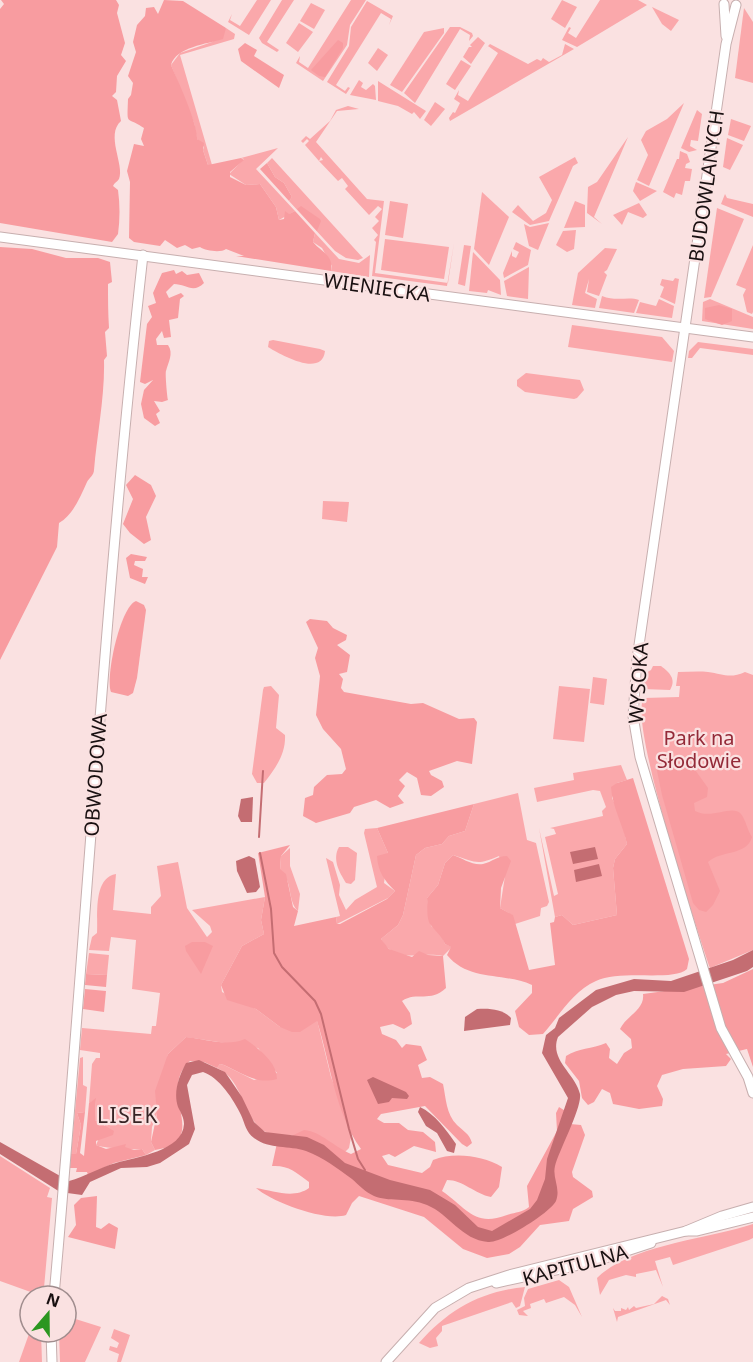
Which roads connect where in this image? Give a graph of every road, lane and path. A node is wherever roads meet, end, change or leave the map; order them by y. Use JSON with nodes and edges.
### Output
{"nodes":[{"id":1,"x":722,"y":2,"type":"edge"},
{"id":2,"x":739,"y":3,"type":"edge"},
{"id":3,"x":726,"y":44,"type":"junction"},
{"id":4,"x":0,"y":237,"type":"edge"},
{"id":5,"x":143,"y":255,"type":"junction"},
{"id":6,"x":685,"y":328,"type":"junction"},
{"id":7,"x":753,"y":337,"type":"edge"},
{"id":8,"x":753,"y":1093,"type":"edge"},
{"id":9,"x":753,"y":1208,"type":"edge"},
{"id":10,"x":753,"y":1217,"type":"edge"},
{"id":11,"x":686,"y":1231,"type":"junction"},
{"id":12,"x":55,"y":1284,"type":"edge"},
{"id":13,"x":51,"y":1344,"type":"edge"},
{"id":14,"x":52,"y":1362,"type":"edge"},
{"id":15,"x":386,"y":1362,"type":"edge"}],
"edges":[{"from":1,"to":2,"type":"street"},
{"from":1,"to":3,"type":"street","name":"BUDOWLANYCH"},
{"from":2,"to":3,"type":"street","name":"BUDOWLANYCH"},
{"from":3,"to":6,"type":"street","name":"BUDOWLANYCH"},
{"from":4,"to":5,"type":"street","name":"WIENIECKA"},
{"from":5,"to":6,"type":"street","name":"WIENIECKA"},
{"from":5,"to":12,"type":"street","name":"OBWODOWA"},
{"from":6,"to":7,"type":"street","name":"WIENIECKA"},
{"from":6,"to":8,"type":"street","name":"WYSOKA"},
{"from":9,"to":11,"type":"street","name":"KAPITULNA"},
{"from":10,"to":11,"type":"street","name":"KAPITULNA"},
{"from":11,"to":15,"type":"street","name":"KAPITULNA"},
{"from":13,"to":14,"type":"street"}]}
